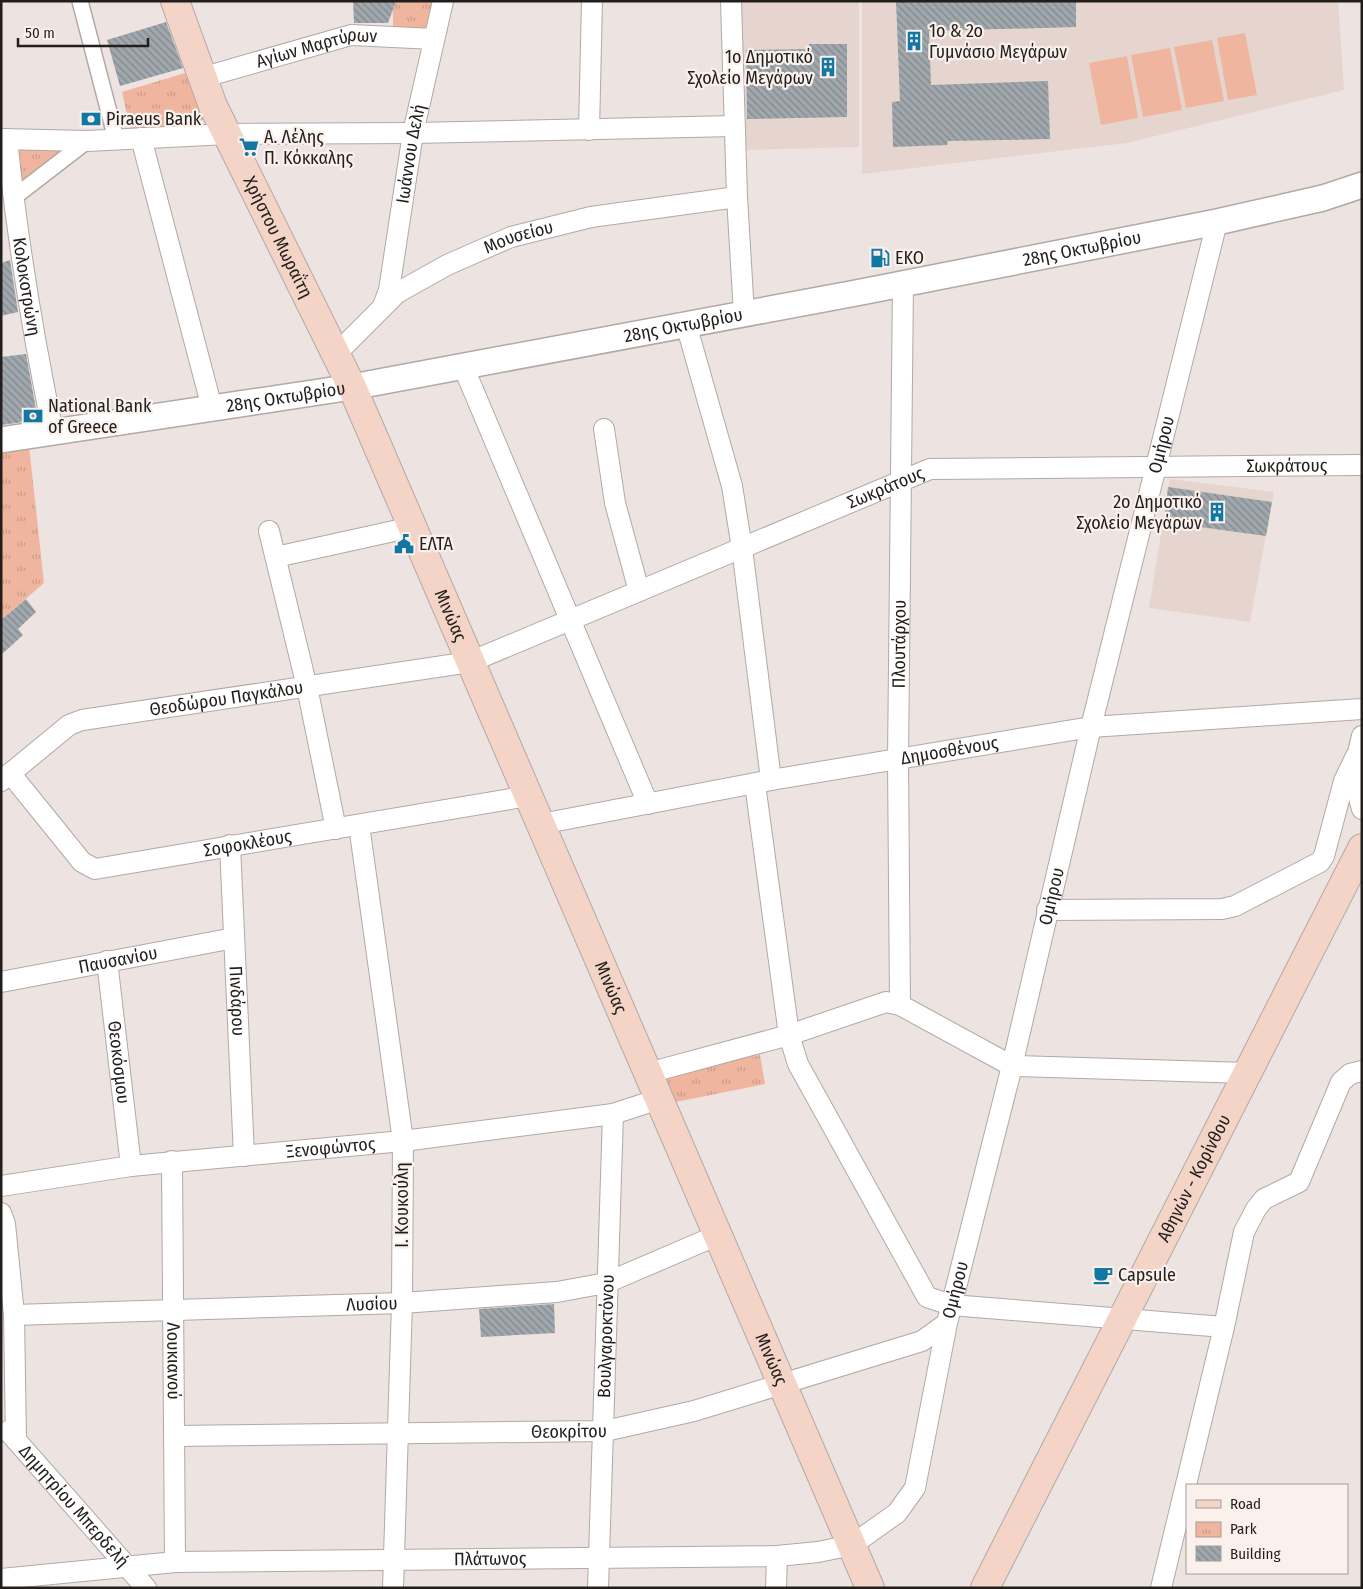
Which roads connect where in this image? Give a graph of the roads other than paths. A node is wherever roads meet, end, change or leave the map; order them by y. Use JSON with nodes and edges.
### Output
{"nodes":[{"id":1,"x":80,"y":1,"type":"edge"},
{"id":2,"x":174,"y":1,"type":"edge"},
{"id":3,"x":443,"y":1,"type":"edge"},
{"id":4,"x":592,"y":1,"type":"edge"},
{"id":5,"x":730,"y":1,"type":"edge"},
{"id":6,"x":434,"y":39,"type":"junction"},
{"id":7,"x":201,"y":78,"type":"junction"},
{"id":8,"x":734,"y":126,"type":"junction"},
{"id":9,"x":589,"y":130,"type":"junction"},
{"id":10,"x":228,"y":134,"type":"junction"},
{"id":11,"x":413,"y":134,"type":"junction"},
{"id":12,"x":141,"y":138,"type":"junction"},
{"id":13,"x":4,"y":139,"type":"edge"},
{"id":14,"x":116,"y":139,"type":"junction"},
{"id":15,"x":87,"y":141,"type":"junction"},
{"id":16,"x":1362,"y":184,"type":"edge"},
{"id":17,"x":737,"y":197,"type":"junction"},
{"id":18,"x":13,"y":198,"type":"junction"},
{"id":19,"x":1217,"y":222,"type":"junction"},
{"id":20,"x":900,"y":277,"type":"junction"},
{"id":21,"x":382,"y":308,"type":"junction"},
{"id":22,"x":744,"y":314,"type":"junction"},
{"id":23,"x":686,"y":324,"type":"junction"},
{"id":24,"x":336,"y":355,"type":"junction"},
{"id":25,"x":463,"y":366,"type":"junction"},
{"id":26,"x":352,"y":387,"type":"junction"},
{"id":27,"x":212,"y":408,"type":"junction"},
{"id":28,"x":604,"y":429,"type":"dead end"},
{"id":29,"x":54,"y":432,"type":"junction"},
{"id":30,"x":1,"y":440,"type":"edge"},
{"id":31,"x":1362,"y":466,"type":"edge"},
{"id":32,"x":1155,"y":468,"type":"junction"},
{"id":33,"x":900,"y":480,"type":"junction"},
{"id":34,"x":412,"y":527,"type":"junction"},
{"id":35,"x":269,"y":531,"type":"dead end"},
{"id":36,"x":742,"y":548,"type":"junction"},
{"id":37,"x":276,"y":557,"type":"junction"},
{"id":38,"x":640,"y":591,"type":"junction"},
{"id":39,"x":572,"y":622,"type":"junction"},
{"id":40,"x":470,"y":662,"type":"junction"},
{"id":41,"x":307,"y":687,"type":"junction"},
{"id":42,"x":1362,"y":709,"type":"edge"},
{"id":43,"x":1091,"y":728,"type":"junction"},
{"id":44,"x":1362,"y":736,"type":"edge"},
{"id":45,"x":1356,"y":756,"type":"junction"},
{"id":46,"x":898,"y":760,"type":"junction"},
{"id":47,"x":6,"y":777,"type":"edge"},
{"id":48,"x":763,"y":782,"type":"junction"},
{"id":49,"x":528,"y":796,"type":"junction"},
{"id":50,"x":648,"y":804,"type":"junction"},
{"id":51,"x":1362,"y":809,"type":"edge"},
{"id":52,"x":540,"y":824,"type":"junction"},
{"id":53,"x":359,"y":825,"type":"junction"},
{"id":54,"x":336,"y":829,"type":"junction"},
{"id":55,"x":230,"y":845,"type":"junction"},
{"id":56,"x":1362,"y":848,"type":"edge"},
{"id":57,"x":1355,"y":874,"type":"edge"},
{"id":58,"x":1047,"y":910,"type":"junction"},
{"id":59,"x":234,"y":938,"type":"junction"},
{"id":60,"x":107,"y":961,"type":"junction"},
{"id":61,"x":1,"y":982,"type":"edge"},
{"id":62,"x":900,"y":1005,"type":"junction"},
{"id":63,"x":789,"y":1035,"type":"junction"},
{"id":64,"x":1012,"y":1066,"type":"junction"},
{"id":65,"x":1362,"y":1070,"type":"edge"},
{"id":66,"x":648,"y":1073,"type":"junction"},
{"id":67,"x":1247,"y":1073,"type":"junction"},
{"id":68,"x":659,"y":1099,"type":"junction"},
{"id":69,"x":613,"y":1114,"type":"junction"},
{"id":70,"x":403,"y":1141,"type":"junction"},
{"id":71,"x":244,"y":1156,"type":"junction"},
{"id":72,"x":172,"y":1161,"type":"junction"},
{"id":73,"x":131,"y":1166,"type":"junction"},
{"id":74,"x":1,"y":1186,"type":"edge"},
{"id":75,"x":1,"y":1213,"type":"edge"},
{"id":76,"x":718,"y":1235,"type":"junction"},
{"id":77,"x":606,"y":1283,"type":"junction"},
{"id":78,"x":402,"y":1303,"type":"junction"},
{"id":79,"x":174,"y":1309,"type":"junction"},
{"id":80,"x":949,"y":1314,"type":"junction"},
{"id":81,"x":14,"y":1315,"type":"junction"},
{"id":82,"x":1122,"y":1318,"type":"junction"},
{"id":83,"x":1224,"y":1327,"type":"junction"},
{"id":84,"x":782,"y":1384,"type":"junction"},
{"id":85,"x":1,"y":1424,"type":"edge"},
{"id":86,"x":605,"y":1431,"type":"junction"},
{"id":87,"x":396,"y":1432,"type":"junction"},
{"id":88,"x":174,"y":1436,"type":"junction"},
{"id":89,"x":16,"y":1440,"type":"junction"},
{"id":90,"x":1186,"y":1484,"type":"edge"},
{"id":91,"x":1186,"y":1484,"type":"edge"},
{"id":92,"x":852,"y":1545,"type":"junction"},
{"id":93,"x":777,"y":1556,"type":"junction"},
{"id":94,"x":599,"y":1557,"type":"junction"},
{"id":95,"x":393,"y":1560,"type":"junction"},
{"id":96,"x":175,"y":1562,"type":"junction"},
{"id":97,"x":127,"y":1566,"type":"junction"},
{"id":98,"x":1,"y":1579,"type":"edge"},
{"id":99,"x":146,"y":1588,"type":"edge"},
{"id":100,"x":393,"y":1588,"type":"edge"},
{"id":101,"x":598,"y":1588,"type":"edge"},
{"id":102,"x":776,"y":1588,"type":"edge"},
{"id":103,"x":870,"y":1588,"type":"edge"},
{"id":104,"x":985,"y":1588,"type":"edge"},
{"id":105,"x":1161,"y":1588,"type":"edge"}],
"edges":[{"from":1,"to":14,"type":"street"},
{"from":2,"to":7,"type":"main road","name":"Χρήστου Μωραΐτη"},
{"from":3,"to":6,"type":"street","name":"Ιωάννου Δελή"},
{"from":4,"to":9,"type":"street"},
{"from":5,"to":8,"type":"street"},
{"from":6,"to":7,"type":"street","name":"Αγίων Μαρτύρων"},
{"from":6,"to":11,"type":"street","name":"Ιωάννου Δελή"},
{"from":7,"to":10,"type":"main road","name":"Χρήστου Μωραΐτη"},
{"from":8,"to":9,"type":"street"},
{"from":8,"to":17,"type":"street"},
{"from":9,"to":11,"type":"street"},
{"from":10,"to":11,"type":"street"},
{"from":10,"to":12,"type":"street"},
{"from":10,"to":24,"type":"main road","name":"Χρήστου Μωραΐτη"},
{"from":11,"to":21,"type":"street","name":"Ιωάννου Δελή"},
{"from":12,"to":14,"type":"street"},
{"from":12,"to":27,"type":"street"},
{"from":13,"to":15,"type":"street"},
{"from":13,"to":18,"type":"street","name":"Κολοκοτρώνη"},
{"from":14,"to":15,"type":"street"},
{"from":15,"to":18,"type":"street"},
{"from":16,"to":19,"type":"street","name":"28ης Οκτωβρίου"},
{"from":17,"to":21,"type":"street","name":"Μουσείου"},
{"from":17,"to":22,"type":"street"},
{"from":18,"to":29,"type":"street","name":"Κολοκοτρώνη"},
{"from":19,"to":20,"type":"street","name":"28ης Οκτωβρίου"},
{"from":19,"to":32,"type":"street","name":"Ομήρου"},
{"from":20,"to":22,"type":"street","name":"28ης Οκτωβρίου"},
{"from":20,"to":33,"type":"street","name":"Πλουτάρχου"},
{"from":21,"to":24,"type":"street","name":"Μουσείου"},
{"from":22,"to":23,"type":"street","name":"28ης Οκτωβρίου"},
{"from":23,"to":25,"type":"street","name":"28ης Οκτωβρίου"},
{"from":23,"to":36,"type":"street"},
{"from":24,"to":26,"type":"main road","name":"Χρήστου Μωραΐτη"},
{"from":25,"to":26,"type":"street","name":"28ης Οκτωβρίου"},
{"from":25,"to":39,"type":"street"},
{"from":26,"to":27,"type":"street","name":"28ης Οκτωβρίου"},
{"from":26,"to":34,"type":"main road","name":"Μινώας"},
{"from":27,"to":29,"type":"street","name":"28ης Οκτωβρίου"},
{"from":28,"to":38,"type":"street"},
{"from":29,"to":30,"type":"street","name":"28ης Οκτωβρίου"},
{"from":31,"to":32,"type":"street","name":"Σωκράτους"},
{"from":32,"to":33,"type":"street","name":"Σωκράτους"},
{"from":32,"to":43,"type":"street","name":"Ομήρου"},
{"from":33,"to":36,"type":"street","name":"Σωκράτους"},
{"from":33,"to":46,"type":"street","name":"Πλουτάρχου"},
{"from":34,"to":37,"type":"street"},
{"from":34,"to":40,"type":"main road","name":"Μινώας"},
{"from":35,"to":37,"type":"street"},
{"from":36,"to":38,"type":"street","name":"Σωκράτους"},
{"from":36,"to":48,"type":"street"},
{"from":37,"to":41,"type":"street"},
{"from":38,"to":39,"type":"street","name":"Σωκράτους"},
{"from":39,"to":40,"type":"street","name":"Σωκράτους"},
{"from":39,"to":50,"type":"street"},
{"from":40,"to":41,"type":"street","name":"Θεοδώρου Παγκάλου"},
{"from":40,"to":49,"type":"main road","name":"Μινώας"},
{"from":41,"to":47,"type":"street","name":"Θεοδώρου Παγκάλου"},
{"from":41,"to":54,"type":"street"},
{"from":42,"to":43,"type":"street","name":"Δημοσθένους"},
{"from":43,"to":46,"type":"street","name":"Δημοσθένους"},
{"from":43,"to":58,"type":"street","name":"Ομήρου"},
{"from":44,"to":45,"type":"street"},
{"from":45,"to":51,"type":"street"},
{"from":45,"to":58,"type":"street"},
{"from":46,"to":48,"type":"street","name":"Δημοσθένους"},
{"from":46,"to":62,"type":"street","name":"Πλουτάρχου"},
{"from":47,"to":55,"type":"street","name":"Σοφοκλέους"},
{"from":48,"to":50,"type":"street","name":"Δημοσθένους"},
{"from":48,"to":63,"type":"street"},
{"from":49,"to":52,"type":"main road","name":"Μινώας"},
{"from":49,"to":53,"type":"street","name":"Σοφοκλέους"},
{"from":50,"to":52,"type":"street","name":"Δημοσθένους"},
{"from":52,"to":66,"type":"main road","name":"Μινώας"},
{"from":53,"to":54,"type":"street","name":"Σοφοκλέους"},
{"from":53,"to":70,"type":"street","name":"Ι. Κουκούλη"},
{"from":54,"to":55,"type":"street","name":"Σοφοκλέους"},
{"from":55,"to":59,"type":"street","name":"Πινδάρου"},
{"from":56,"to":57,"type":"main road","name":"Αθηνών - Κορίνθου"},
{"from":57,"to":67,"type":"main road","name":"Αθηνών - Κορίνθου"},
{"from":58,"to":64,"type":"street","name":"Ομήρου"},
{"from":59,"to":60,"type":"street","name":"Παυσανίου"},
{"from":59,"to":71,"type":"street","name":"Πινδάρου"},
{"from":60,"to":61,"type":"street","name":"Παυσανίου"},
{"from":60,"to":73,"type":"street","name":"Θεοκόσμου"},
{"from":62,"to":63,"type":"street"},
{"from":62,"to":64,"type":"street"},
{"from":63,"to":66,"type":"street"},
{"from":63,"to":80,"type":"street"},
{"from":64,"to":67,"type":"street"},
{"from":64,"to":80,"type":"street","name":"Ομήρου"},
{"from":65,"to":83,"type":"street"},
{"from":66,"to":68,"type":"main road","name":"Μινώας"},
{"from":67,"to":82,"type":"main road","name":"Αθηνών - Κορίνθου"},
{"from":68,"to":69,"type":"street","name":"Ξενοφώντος"},
{"from":68,"to":76,"type":"main road","name":"Μινώας"},
{"from":69,"to":70,"type":"street","name":"Ξενοφώντος"},
{"from":69,"to":77,"type":"street","name":"Βουλγαροκτόνου"},
{"from":70,"to":71,"type":"street","name":"Ξενοφώντος"},
{"from":70,"to":78,"type":"street","name":"Ι. Κουκούλη"},
{"from":71,"to":72,"type":"street","name":"Ξενοφώντος"},
{"from":72,"to":73,"type":"street","name":"Ξενοφώντος"},
{"from":72,"to":79,"type":"street","name":"Λουκιανού"},
{"from":73,"to":74,"type":"street","name":"Ξενοφώντος"},
{"from":75,"to":81,"type":"street"},
{"from":76,"to":77,"type":"street","name":"Λυσίου"},
{"from":76,"to":84,"type":"main road","name":"Μινώας"},
{"from":77,"to":78,"type":"street","name":"Λυσίου"},
{"from":77,"to":86,"type":"street","name":"Βουλγαροκτόνου"},
{"from":78,"to":79,"type":"street","name":"Λυσίου"},
{"from":78,"to":87,"type":"street","name":"Ι. Κουκούλη"},
{"from":79,"to":81,"type":"street","name":"Λυσίου"},
{"from":79,"to":88,"type":"street","name":"Λουκιανού"},
{"from":80,"to":82,"type":"street"},
{"from":80,"to":84,"type":"street","name":"Θεοκρίτου"},
{"from":80,"to":92,"type":"street","name":"Ομήρου"},
{"from":81,"to":89,"type":"street"},
{"from":82,"to":83,"type":"street"},
{"from":82,"to":104,"type":"main road","name":"Αθηνών - Κορίνθου"},
{"from":83,"to":91,"type":"street"},
{"from":84,"to":86,"type":"street","name":"Θεοκρίτου"},
{"from":84,"to":92,"type":"main road","name":"Μινώας"},
{"from":85,"to":89,"type":"street","name":"Δημητρίου Μπερδελή"},
{"from":86,"to":87,"type":"street","name":"Θεοκρίτου"},
{"from":86,"to":94,"type":"street","name":"Βουλγαροκτόνου"},
{"from":87,"to":88,"type":"street","name":"Θεοκρίτου"},
{"from":87,"to":95,"type":"street","name":"Ι. Κουκούλη"},
{"from":88,"to":96,"type":"street","name":"Λουκιανού"},
{"from":89,"to":97,"type":"street","name":"Δημητρίου Μπερδελή"},
{"from":90,"to":105,"type":"street"},
{"from":92,"to":93,"type":"street","name":"Πλάτωνος"},
{"from":92,"to":103,"type":"main road","name":"Μινώας"},
{"from":93,"to":94,"type":"street","name":"Πλάτωνος"},
{"from":93,"to":102,"type":"street"},
{"from":94,"to":95,"type":"street","name":"Πλάτωνος"},
{"from":94,"to":101,"type":"street","name":"Βουλγαροκτόνου"},
{"from":95,"to":96,"type":"street","name":"Πλάτωνος"},
{"from":95,"to":100,"type":"street","name":"Ι. Κουκούλη"},
{"from":96,"to":97,"type":"street","name":"Πλάτωνος"},
{"from":97,"to":98,"type":"street","name":"Πλάτωνος"},
{"from":97,"to":99,"type":"street","name":"Δημητρίου Μπερδελή"}]}
